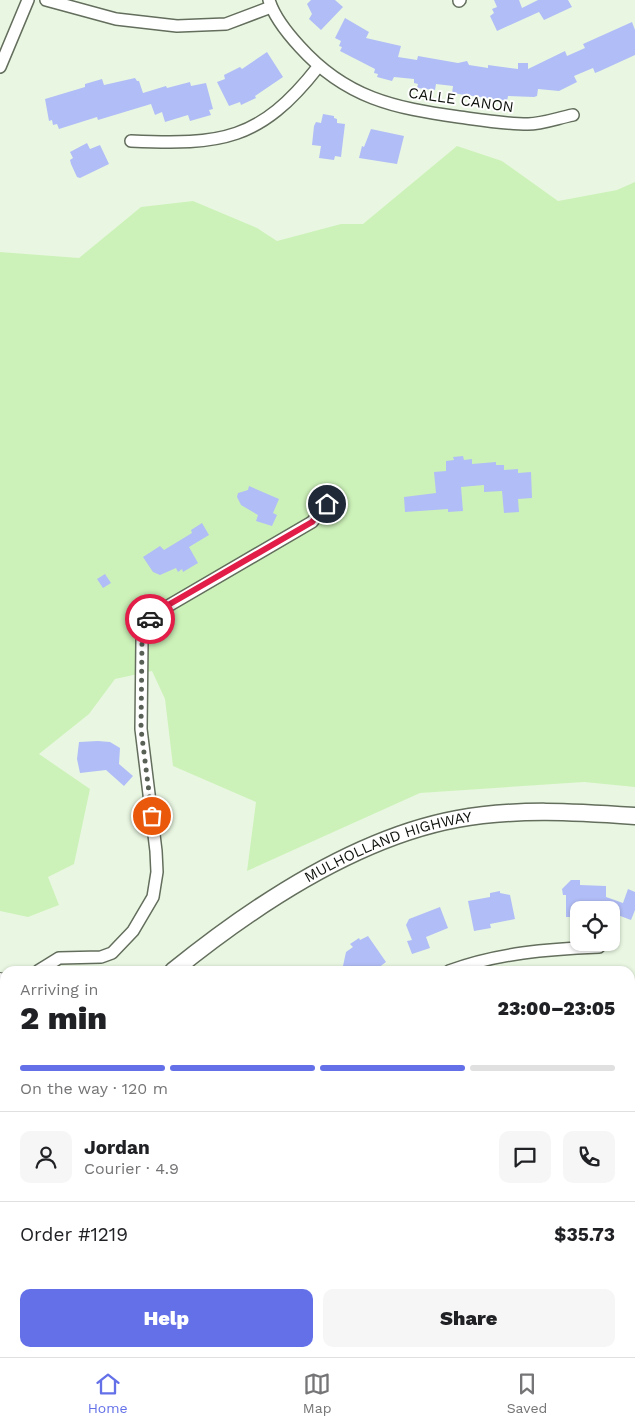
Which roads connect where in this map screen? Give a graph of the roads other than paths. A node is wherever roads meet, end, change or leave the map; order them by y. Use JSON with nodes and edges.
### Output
{"nodes":[{"id":1,"x":28,"y":0,"type":"edge"},
{"id":2,"x":46,"y":0,"type":"edge"},
{"id":3,"x":270,"y":4,"type":"edge"},
{"id":4,"x":0,"y":67,"type":"edge"},
{"id":5,"x":318,"y":67,"type":"junction"},
{"id":6,"x":572,"y":116,"type":"dead end"},
{"id":7,"x":131,"y":141,"type":"dead end"},
{"id":8,"x":327,"y":504,"type":"dead end"},
{"id":9,"x":635,"y":816,"type":"edge"},
{"id":10,"x":570,"y":948,"type":"edge"},
{"id":11,"x":46,"y":966,"type":"edge"},
{"id":12,"x":179,"y":966,"type":"edge"},
{"id":13,"x":468,"y":966,"type":"edge"}],
"edges":[{"from":1,"to":4,"type":"street"},
{"from":2,"to":3,"type":"street"},
{"from":3,"to":5,"type":"street","name":"CALLE CANON"},
{"from":5,"to":6,"type":"street","name":"CALLE CANON"},
{"from":5,"to":7,"type":"street"},
{"from":8,"to":11,"type":"street"},
{"from":9,"to":12,"type":"main road","name":"MULHOLLAND HIGHWAY"},
{"from":10,"to":13,"type":"street"}]}
